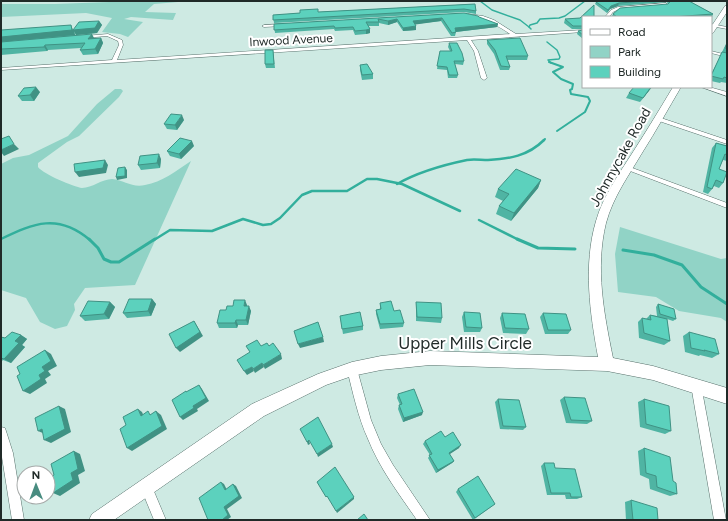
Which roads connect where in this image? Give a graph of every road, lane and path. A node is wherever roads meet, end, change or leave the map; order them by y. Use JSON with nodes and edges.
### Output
{"nodes":[{"id":1,"x":666,"y":4,"type":"edge"},
{"id":2,"x":727,"y":7,"type":"edge"},
{"id":3,"x":464,"y":14,"type":"edge"},
{"id":4,"x":608,"y":16,"type":"edge"},
{"id":5,"x":287,"y":24,"type":"edge"},
{"id":6,"x":713,"y":25,"type":"edge"},
{"id":7,"x":264,"y":26,"type":"dead end"},
{"id":8,"x":727,"y":28,"type":"edge"},
{"id":9,"x":582,"y":31,"type":"edge"},
{"id":10,"x":514,"y":35,"type":"junction"},
{"id":11,"x":75,"y":38,"type":"edge"},
{"id":12,"x":468,"y":38,"type":"junction"},
{"id":13,"x":712,"y":52,"type":"edge"},
{"id":14,"x":727,"y":56,"type":"edge"},
{"id":15,"x":114,"y":61,"type":"junction"},
{"id":16,"x":1,"y":69,"type":"edge"},
{"id":17,"x":484,"y":78,"type":"dead end"},
{"id":18,"x":676,"y":88,"type":"edge"},
{"id":19,"x":707,"y":88,"type":"edge"},
{"id":20,"x":727,"y":94,"type":"edge"},
{"id":21,"x":658,"y":119,"type":"junction"},
{"id":22,"x":727,"y":142,"type":"edge"},
{"id":23,"x":628,"y":168,"type":"junction"},
{"id":24,"x":727,"y":206,"type":"edge"},
{"id":25,"x":607,"y":364,"type":"junction"},
{"id":26,"x":352,"y":370,"type":"junction"},
{"id":27,"x":696,"y":386,"type":"junction"},
{"id":28,"x":727,"y":396,"type":"edge"},
{"id":29,"x":1,"y":432,"type":"edge"},
{"id":30,"x":146,"y":486,"type":"junction"},
{"id":31,"x":18,"y":520,"type":"edge"},
{"id":32,"x":98,"y":520,"type":"edge"},
{"id":33,"x":160,"y":520,"type":"edge"},
{"id":34,"x":424,"y":520,"type":"edge"},
{"id":35,"x":720,"y":520,"type":"edge"}],
"edges":[{"from":1,"to":4,"type":"street"},
{"from":2,"to":6,"type":"street"},
{"from":3,"to":10,"type":"street"},
{"from":5,"to":7,"type":"street"},
{"from":6,"to":8,"type":"street"},
{"from":9,"to":10,"type":"street","name":"Inwood Avenue"},
{"from":10,"to":12,"type":"street","name":"Inwood Avenue"},
{"from":11,"to":15,"type":"street"},
{"from":12,"to":15,"type":"street","name":"Inwood Avenue"},
{"from":12,"to":17,"type":"street"},
{"from":13,"to":14,"type":"street"},
{"from":15,"to":16,"type":"street","name":"Inwood Avenue"},
{"from":18,"to":21,"type":"street","name":"Johnnycake Road"},
{"from":19,"to":20,"type":"street"},
{"from":21,"to":22,"type":"street"},
{"from":21,"to":23,"type":"street","name":"Johnnycake Road"},
{"from":23,"to":24,"type":"street"},
{"from":23,"to":25,"type":"street","name":"Johnnycake Road"},
{"from":25,"to":26,"type":"street","name":"Upper Mills Circle"},
{"from":25,"to":27,"type":"street","name":"Upper Mills Circle"},
{"from":26,"to":30,"type":"street","name":"Upper Mills Circle"},
{"from":26,"to":34,"type":"street"},
{"from":27,"to":28,"type":"street","name":"Upper Mills Circle"},
{"from":27,"to":35,"type":"street"},
{"from":29,"to":31,"type":"street"},
{"from":30,"to":32,"type":"street","name":"Upper Mills Circle"},
{"from":30,"to":33,"type":"street"}]}
